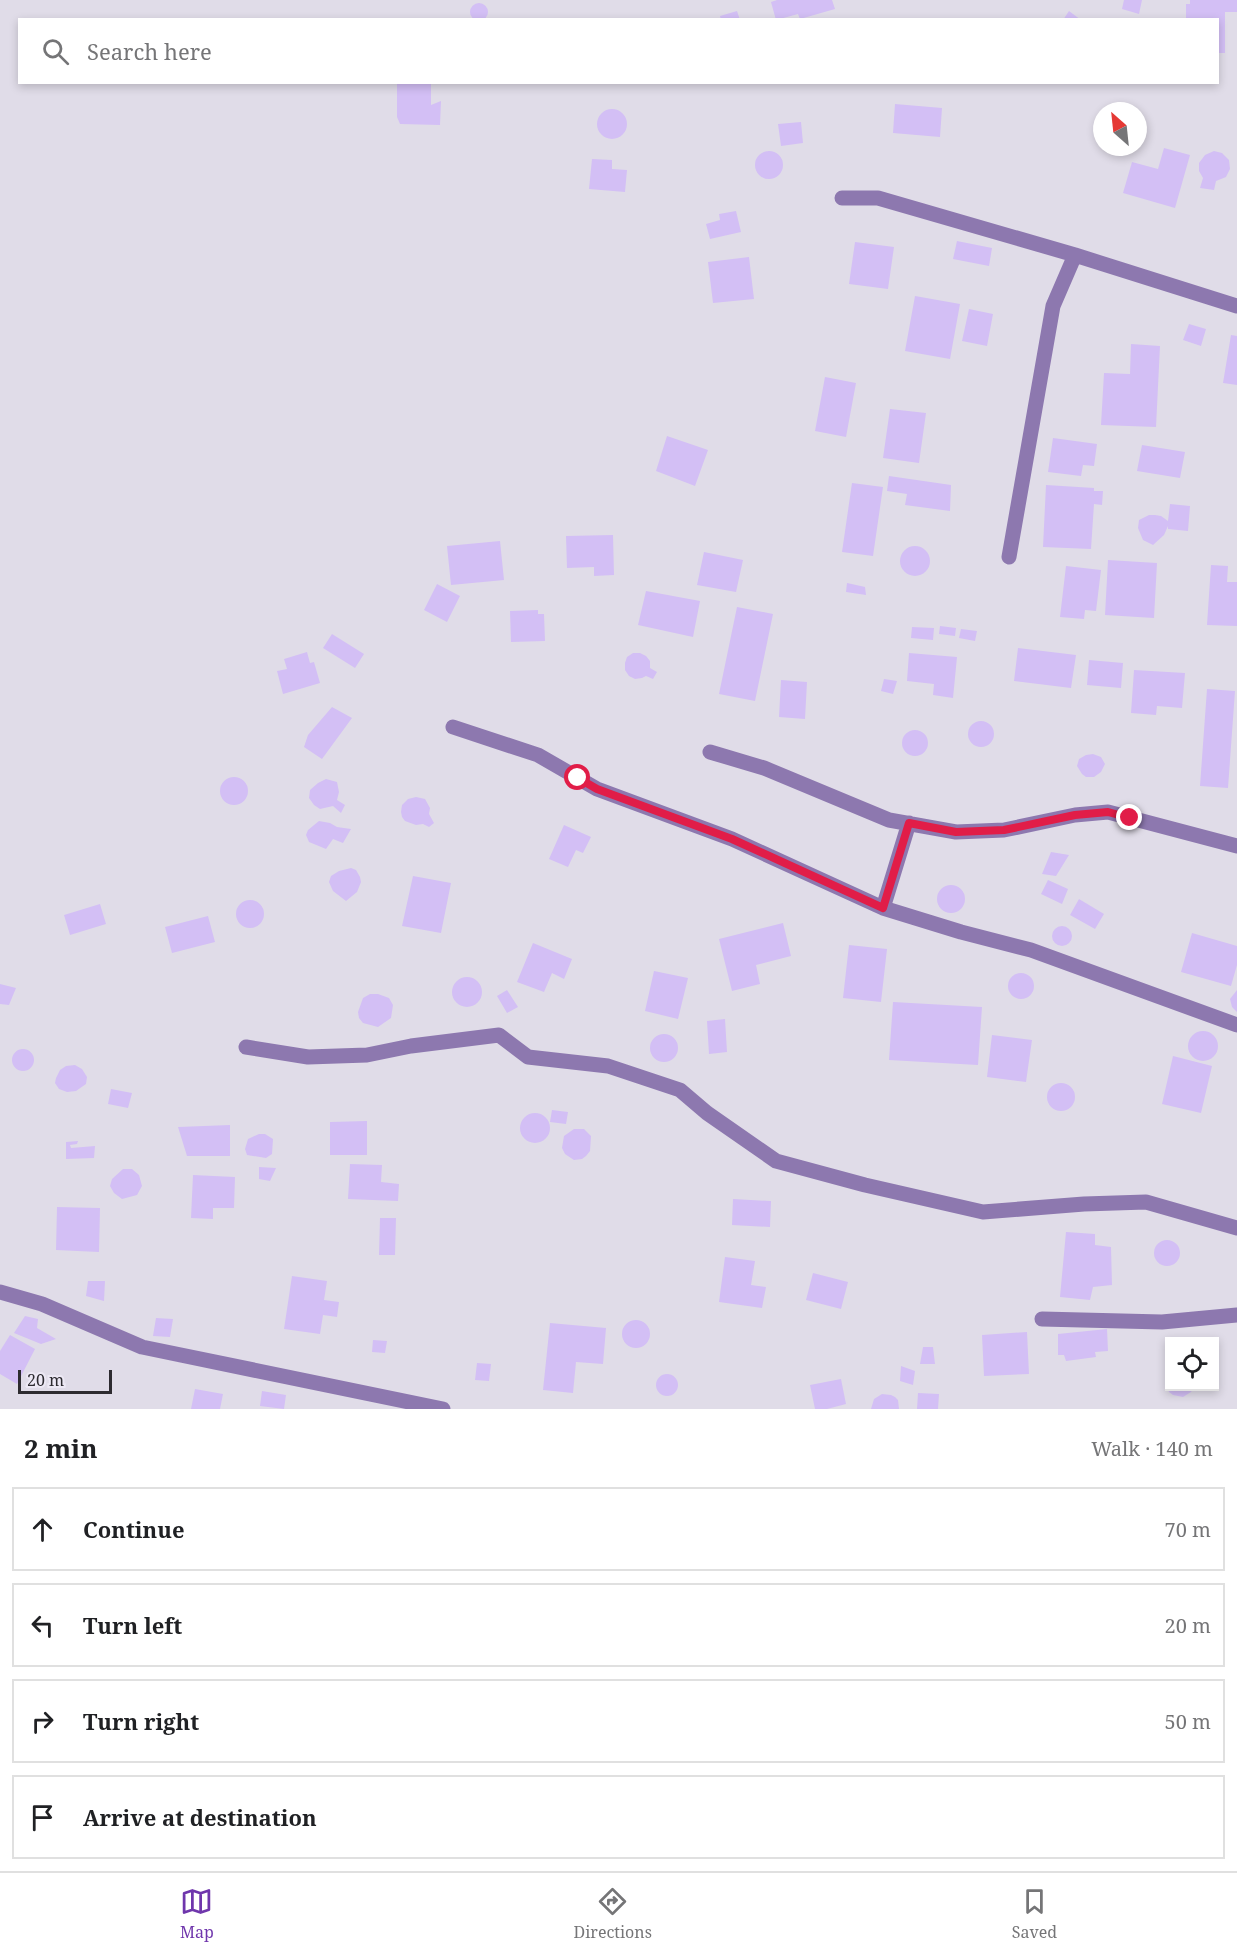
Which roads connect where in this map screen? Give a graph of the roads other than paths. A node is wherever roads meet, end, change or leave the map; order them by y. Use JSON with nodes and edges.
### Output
{"nodes":[{"id":1,"x":842,"y":198,"type":"dead end"},
{"id":2,"x":1075,"y":255,"type":"junction"},
{"id":3,"x":1237,"y":306,"type":"edge"},
{"id":4,"x":1009,"y":557,"type":"dead end"},
{"id":5,"x":453,"y":727,"type":"dead end"},
{"id":6,"x":711,"y":752,"type":"dead end"},
{"id":7,"x":909,"y":823,"type":"junction"},
{"id":8,"x":1237,"y":846,"type":"edge"},
{"id":9,"x":883,"y":908,"type":"junction"},
{"id":10,"x":1237,"y":1025,"type":"edge"},
{"id":11,"x":246,"y":1047,"type":"dead end"},
{"id":12,"x":1237,"y":1228,"type":"edge"},
{"id":13,"x":0,"y":1293,"type":"edge"},
{"id":14,"x":1237,"y":1315,"type":"edge"},
{"id":15,"x":1042,"y":1319,"type":"dead end"},
{"id":16,"x":385,"y":1403,"type":"edge"},
{"id":17,"x":443,"y":1409,"type":"edge"}],
"edges":[{"from":1,"to":2,"type":"street"},
{"from":2,"to":3,"type":"street"},
{"from":2,"to":4,"type":"street"},
{"from":5,"to":9,"type":"street"},
{"from":6,"to":7,"type":"street"},
{"from":7,"to":8,"type":"street"},
{"from":7,"to":9,"type":"street"},
{"from":9,"to":10,"type":"street"},
{"from":11,"to":12,"type":"street"},
{"from":13,"to":16,"type":"street"},
{"from":14,"to":15,"type":"street"},
{"from":16,"to":17,"type":"street"}]}
